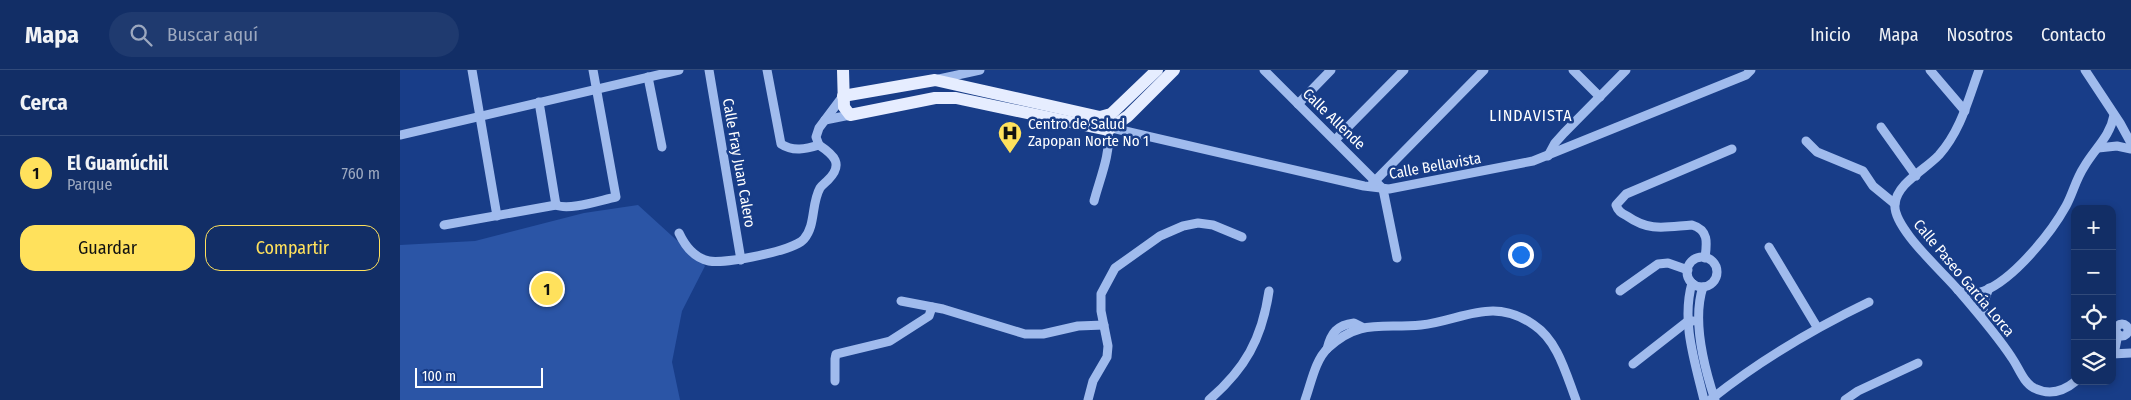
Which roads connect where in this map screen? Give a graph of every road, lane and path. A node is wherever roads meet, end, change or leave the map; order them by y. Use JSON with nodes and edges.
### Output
{"nodes":[{"id":1,"x":472,"y":70,"type":"edge"},
{"id":2,"x":593,"y":70,"type":"edge"},
{"id":3,"x":679,"y":70,"type":"edge"},
{"id":4,"x":709,"y":70,"type":"edge"},
{"id":5,"x":766,"y":70,"type":"edge"},
{"id":6,"x":843,"y":70,"type":"edge"},
{"id":7,"x":980,"y":70,"type":"edge"},
{"id":8,"x":1174,"y":70,"type":"edge"},
{"id":9,"x":1264,"y":70,"type":"edge"},
{"id":10,"x":1331,"y":70,"type":"edge"},
{"id":11,"x":1404,"y":70,"type":"edge"},
{"id":12,"x":1484,"y":70,"type":"edge"},
{"id":13,"x":1573,"y":70,"type":"edge"},
{"id":14,"x":1626,"y":70,"type":"edge"},
{"id":15,"x":1751,"y":70,"type":"edge"},
{"id":16,"x":1930,"y":70,"type":"edge"},
{"id":17,"x":1979,"y":70,"type":"edge"},
{"id":18,"x":2085,"y":70,"type":"edge"},
{"id":19,"x":648,"y":77,"type":"junction"},
{"id":20,"x":1154,"y":79,"type":"edge"},
{"id":21,"x":935,"y":80,"type":"junction"},
{"id":22,"x":597,"y":90,"type":"junction"},
{"id":23,"x":844,"y":96,"type":"junction"},
{"id":24,"x":1600,"y":97,"type":"junction"},
{"id":25,"x":540,"y":102,"type":"junction"},
{"id":26,"x":1298,"y":104,"type":"junction"},
{"id":27,"x":1965,"y":111,"type":"junction"},
{"id":28,"x":2114,"y":114,"type":"junction"},
{"id":29,"x":850,"y":115,"type":"junction"},
{"id":30,"x":480,"y":116,"type":"junction"},
{"id":31,"x":825,"y":120,"type":"junction"},
{"id":32,"x":1881,"y":127,"type":"dead end"},
{"id":33,"x":1110,"y":129,"type":"junction"},
{"id":34,"x":400,"y":135,"type":"edge"},
{"id":35,"x":1335,"y":140,"type":"junction"},
{"id":36,"x":1806,"y":141,"type":"dead end"},
{"id":37,"x":2131,"y":143,"type":"edge"},
{"id":38,"x":819,"y":145,"type":"junction"},
{"id":39,"x":662,"y":147,"type":"dead end"},
{"id":40,"x":2098,"y":148,"type":"junction"},
{"id":41,"x":1732,"y":149,"type":"dead end"},
{"id":42,"x":2131,"y":149,"type":"edge"},
{"id":43,"x":1548,"y":156,"type":"junction"},
{"id":44,"x":1916,"y":176,"type":"junction"},
{"id":45,"x":1377,"y":181,"type":"junction"},
{"id":46,"x":1364,"y":186,"type":"junction"},
{"id":47,"x":1383,"y":189,"type":"junction"},
{"id":48,"x":1094,"y":201,"type":"dead end"},
{"id":49,"x":1895,"y":204,"type":"junction"},
{"id":50,"x":556,"y":205,"type":"junction"},
{"id":51,"x":497,"y":216,"type":"junction"},
{"id":52,"x":444,"y":225,"type":"dead end"},
{"id":53,"x":679,"y":233,"type":"dead end"},
{"id":54,"x":1242,"y":237,"type":"dead end"},
{"id":55,"x":1769,"y":247,"type":"dead end"},
{"id":56,"x":1397,"y":258,"type":"dead end"},
{"id":57,"x":1705,"y":258,"type":"junction"},
{"id":58,"x":741,"y":260,"type":"junction"},
{"id":59,"x":1688,"y":270,"type":"junction"},
{"id":60,"x":1692,"y":283,"type":"junction"},
{"id":61,"x":1703,"y":287,"type":"junction"},
{"id":62,"x":1989,"y":288,"type":"junction"},
{"id":63,"x":1958,"y":290,"type":"junction"},
{"id":64,"x":1269,"y":291,"type":"dead end"},
{"id":65,"x":1620,"y":291,"type":"dead end"},
{"id":66,"x":901,"y":301,"type":"dead end"},
{"id":67,"x":1869,"y":302,"type":"dead end"},
{"id":68,"x":932,"y":307,"type":"junction"},
{"id":69,"x":1698,"y":320,"type":"junction"},
{"id":70,"x":1688,"y":321,"type":"junction"},
{"id":71,"x":1984,"y":323,"type":"junction"},
{"id":72,"x":1104,"y":325,"type":"junction"},
{"id":73,"x":1817,"y":327,"type":"junction"},
{"id":74,"x":2125,"y":336,"type":"edge"},
{"id":75,"x":2116,"y":350,"type":"edge"},
{"id":76,"x":2131,"y":353,"type":"edge"},
{"id":77,"x":2116,"y":354,"type":"edge"},
{"id":78,"x":1918,"y":363,"type":"dead end"},
{"id":79,"x":1633,"y":364,"type":"dead end"},
{"id":80,"x":836,"y":380,"type":"dead end"},
{"id":81,"x":2071,"y":385,"type":"edge"},
{"id":82,"x":1572,"y":390,"type":"junction"},
{"id":83,"x":1713,"y":399,"type":"edge"},
{"id":84,"x":1088,"y":400,"type":"edge"},
{"id":85,"x":1208,"y":400,"type":"edge"},
{"id":86,"x":1305,"y":400,"type":"edge"},
{"id":87,"x":1568,"y":400,"type":"edge"},
{"id":88,"x":1576,"y":400,"type":"edge"},
{"id":89,"x":1704,"y":400,"type":"edge"},
{"id":90,"x":1845,"y":400,"type":"edge"}],
"edges":[{"from":1,"to":30,"type":"street"},
{"from":2,"to":22,"type":"street"},
{"from":3,"to":19,"type":"street"},
{"from":4,"to":58,"type":"street","name":"Calle Fray Juan Calero"},
{"from":5,"to":38,"type":"street"},
{"from":6,"to":23,"type":"main road"},
{"from":7,"to":21,"type":"street"},
{"from":8,"to":20,"type":"main road"},
{"from":9,"to":26,"type":"street","name":"Calle Allende"},
{"from":10,"to":26,"type":"street"},
{"from":11,"to":35,"type":"street"},
{"from":12,"to":45,"type":"street"},
{"from":13,"to":24,"type":"street"},
{"from":14,"to":24,"type":"street"},
{"from":15,"to":43,"type":"street","name":"Calle Bellavista"},
{"from":16,"to":27,"type":"street"},
{"from":17,"to":27,"type":"street"},
{"from":18,"to":28,"type":"street"},
{"from":19,"to":22,"type":"street"},
{"from":19,"to":39,"type":"street"},
{"from":20,"to":21,"type":"main road"},
{"from":20,"to":33,"type":"main road"},
{"from":21,"to":23,"type":"main road"},
{"from":22,"to":25,"type":"street"},
{"from":22,"to":50,"type":"street"},
{"from":23,"to":29,"type":"main road"},
{"from":23,"to":31,"type":"street"},
{"from":24,"to":43,"type":"street"},
{"from":25,"to":30,"type":"street"},
{"from":25,"to":50,"type":"street"},
{"from":26,"to":35,"type":"street","name":"Calle Allende"},
{"from":27,"to":44,"type":"street"},
{"from":28,"to":37,"type":"street"},
{"from":28,"to":40,"type":"street"},
{"from":29,"to":31,"type":"street"},
{"from":29,"to":33,"type":"main road"},
{"from":30,"to":34,"type":"street"},
{"from":30,"to":51,"type":"street"},
{"from":31,"to":38,"type":"street"},
{"from":32,"to":44,"type":"street"},
{"from":33,"to":46,"type":"street","name":"Calle Bellavista"},
{"from":33,"to":48,"type":"street"},
{"from":35,"to":45,"type":"street","name":"Calle Allende"},
{"from":36,"to":49,"type":"street"},
{"from":38,"to":58,"type":"street"},
{"from":40,"to":42,"type":"street"},
{"from":40,"to":62,"type":"street"},
{"from":41,"to":57,"type":"street"},
{"from":43,"to":47,"type":"street","name":"Calle Bellavista"},
{"from":44,"to":49,"type":"street"},
{"from":45,"to":46,"type":"street"},
{"from":45,"to":47,"type":"street","name":"Calle Allende"},
{"from":46,"to":47,"type":"street","name":"Calle Bellavista"},
{"from":47,"to":56,"type":"street"},
{"from":49,"to":63,"type":"street","name":"Calle Paseo García Lorca"},
{"from":50,"to":51,"type":"street"},
{"from":51,"to":52,"type":"street"},
{"from":53,"to":58,"type":"street"},
{"from":54,"to":72,"type":"street"},
{"from":55,"to":73,"type":"street"},
{"from":57,"to":59,"type":"street"},
{"from":57,"to":61,"type":"street"},
{"from":59,"to":60,"type":"street"},
{"from":59,"to":65,"type":"street"},
{"from":60,"to":61,"type":"street"},
{"from":60,"to":70,"type":"street"},
{"from":61,"to":69,"type":"street"},
{"from":62,"to":63,"type":"street"},
{"from":62,"to":71,"type":"street"},
{"from":63,"to":71,"type":"street","name":"Calle Paseo García Lorca"},
{"from":64,"to":85,"type":"street"},
{"from":66,"to":68,"type":"street"},
{"from":67,"to":73,"type":"street"},
{"from":68,"to":72,"type":"street"},
{"from":68,"to":80,"type":"street"},
{"from":69,"to":70,"type":"street"},
{"from":69,"to":83,"type":"street"},
{"from":70,"to":79,"type":"street"},
{"from":70,"to":89,"type":"street"},
{"from":71,"to":81,"type":"street","name":"Calle Paseo García Lorca"},
{"from":72,"to":84,"type":"street"},
{"from":73,"to":83,"type":"street"},
{"from":74,"to":75,"type":"street"},
{"from":76,"to":77,"type":"street"},
{"from":78,"to":90,"type":"street"},
{"from":82,"to":86,"type":"street"},
{"from":82,"to":87,"type":"street"},
{"from":82,"to":88,"type":"street"}]}
